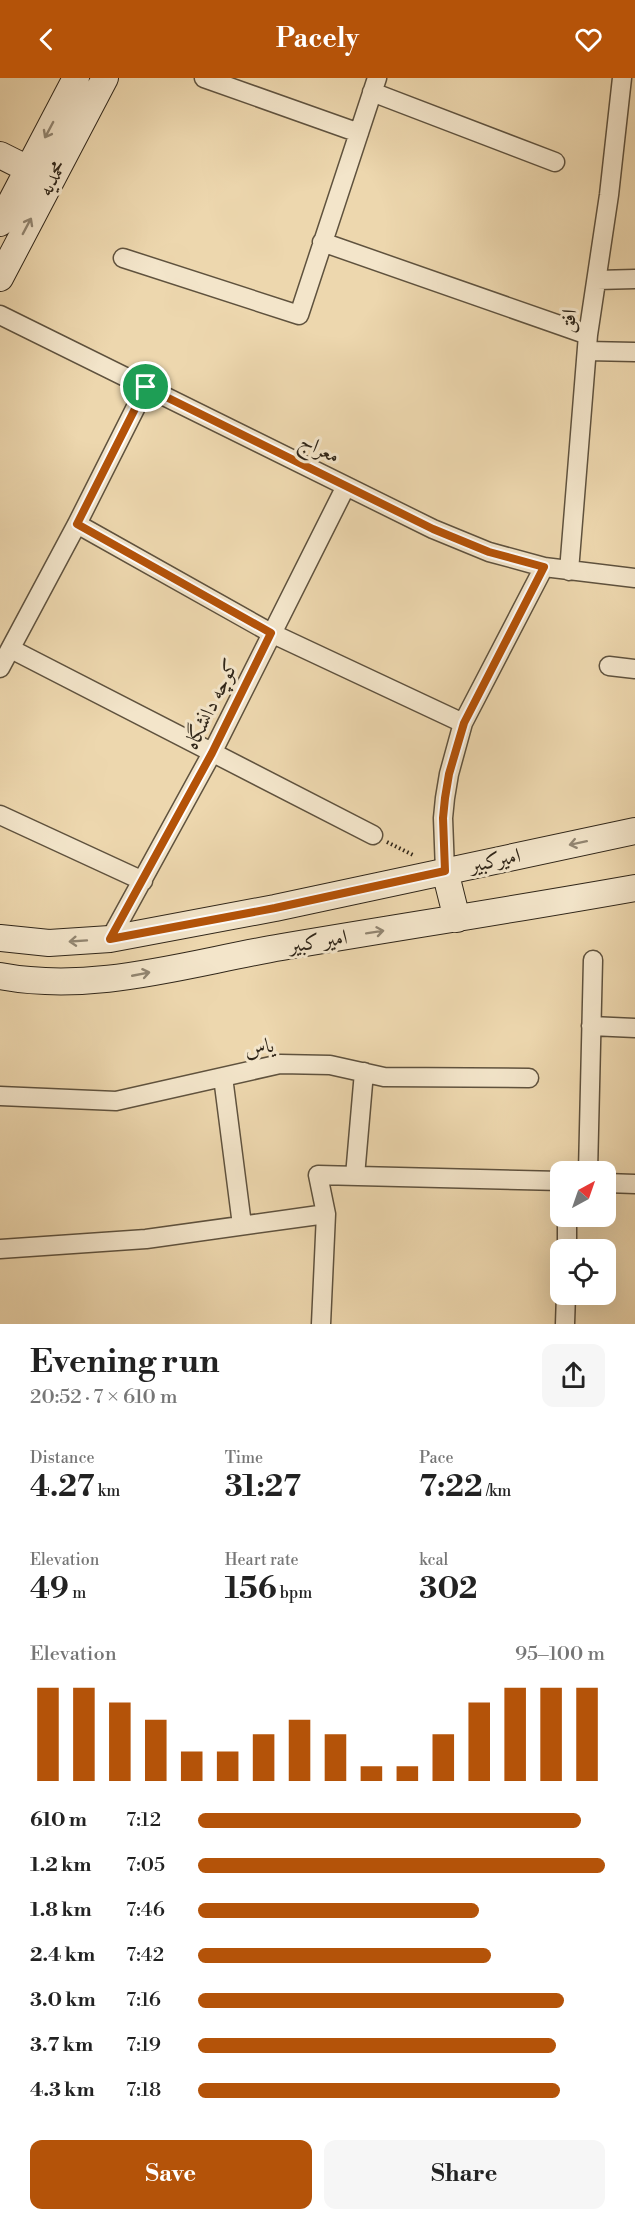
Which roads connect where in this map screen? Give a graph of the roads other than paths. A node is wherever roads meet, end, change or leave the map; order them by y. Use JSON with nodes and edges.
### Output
{"nodes":[{"id":1,"x":76,"y":78,"type":"edge"},
{"id":2,"x":105,"y":78,"type":"edge"},
{"id":3,"x":204,"y":78,"type":"edge"},
{"id":4,"x":626,"y":82,"type":"edge"},
{"id":5,"x":374,"y":85,"type":"edge"},
{"id":6,"x":359,"y":134,"type":"junction"},
{"id":7,"x":0,"y":155,"type":"edge"},
{"id":8,"x":555,"y":162,"type":"dead end"},
{"id":9,"x":28,"y":169,"type":"junction"},
{"id":10,"x":0,"y":223,"type":"edge"},
{"id":11,"x":322,"y":242,"type":"junction"},
{"id":12,"x":123,"y":258,"type":"dead end"},
{"id":13,"x":0,"y":278,"type":"edge"},
{"id":14,"x":635,"y":279,"type":"edge"},
{"id":15,"x":597,"y":280,"type":"junction"},
{"id":16,"x":0,"y":315,"type":"edge"},
{"id":17,"x":588,"y":343,"type":"junction"},
{"id":18,"x":635,"y":352,"type":"edge"},
{"id":19,"x":146,"y":387,"type":"junction"},
{"id":20,"x":346,"y":486,"type":"junction"},
{"id":21,"x":77,"y":524,"type":"junction"},
{"id":22,"x":544,"y":567,"type":"junction"},
{"id":23,"x":570,"y":571,"type":"junction"},
{"id":24,"x":635,"y":578,"type":"edge"},
{"id":25,"x":271,"y":633,"type":"junction"},
{"id":26,"x":10,"y":649,"type":"junction"},
{"id":27,"x":609,"y":666,"type":"dead end"},
{"id":28,"x":0,"y":668,"type":"edge"},
{"id":29,"x":635,"y":669,"type":"edge"},
{"id":30,"x":464,"y":723,"type":"junction"},
{"id":31,"x":212,"y":753,"type":"junction"},
{"id":32,"x":0,"y":815,"type":"edge"},
{"id":33,"x":635,"y":831,"type":"edge"},
{"id":34,"x":373,"y":835,"type":"road end"},
{"id":35,"x":445,"y":871,"type":"junction"},
{"id":36,"x":143,"y":881,"type":"junction"},
{"id":37,"x":635,"y":888,"type":"edge"},
{"id":38,"x":457,"y":919,"type":"junction"},
{"id":39,"x":0,"y":938,"type":"edge"},
{"id":40,"x":110,"y":939,"type":"junction"},
{"id":41,"x":593,"y":960,"type":"dead end"},
{"id":42,"x":0,"y":976,"type":"edge"},
{"id":43,"x":591,"y":1026,"type":"junction"},
{"id":44,"x":635,"y":1028,"type":"edge"},
{"id":45,"x":364,"y":1072,"type":"junction"},
{"id":46,"x":223,"y":1077,"type":"junction"},
{"id":47,"x":529,"y":1078,"type":"dead end"},
{"id":48,"x":0,"y":1096,"type":"edge"},
{"id":49,"x":588,"y":1161,"type":"edge"},
{"id":50,"x":355,"y":1176,"type":"junction"},
{"id":51,"x":550,"y":1181,"type":"edge"},
{"id":52,"x":616,"y":1183,"type":"edge"},
{"id":53,"x":635,"y":1184,"type":"edge"},
{"id":54,"x":326,"y":1214,"type":"junction"},
{"id":55,"x":242,"y":1225,"type":"junction"},
{"id":56,"x":0,"y":1249,"type":"edge"},
{"id":57,"x":566,"y":1305,"type":"edge"},
{"id":58,"x":321,"y":1324,"type":"edge"},
{"id":59,"x":565,"y":1324,"type":"edge"}],
"edges":[{"from":1,"to":9,"type":"street","name":"محمدیه","one_way":true},
{"from":13,"to":2,"type":"street","name":"محمدیه","one_way":true},
{"from":3,"to":6,"type":"street"},
{"from":4,"to":15,"type":"street","name":"افق"},
{"from":5,"to":6,"type":"street"},
{"from":5,"to":8,"type":"street"},
{"from":6,"to":11,"type":"street"},
{"from":7,"to":9,"type":"street"},
{"from":9,"to":10,"type":"street","name":"محمدیه"},
{"from":11,"to":12,"type":"street"},
{"from":11,"to":17,"type":"street"},
{"from":14,"to":15,"type":"street"},
{"from":15,"to":17,"type":"street","name":"افق"},
{"from":16,"to":19,"type":"street","name":"معراج"},
{"from":17,"to":18,"type":"street"},
{"from":17,"to":23,"type":"street","name":"افق"},
{"from":19,"to":20,"type":"street","name":"معراج"},
{"from":19,"to":21,"type":"street"},
{"from":20,"to":22,"type":"street","name":"معراج"},
{"from":20,"to":25,"type":"street","name":"کوچه دانشگاه"},
{"from":21,"to":25,"type":"street"},
{"from":21,"to":26,"type":"street"},
{"from":22,"to":23,"type":"street","name":"معراج"},
{"from":22,"to":30,"type":"street"},
{"from":23,"to":24,"type":"street","name":"معراج"},
{"from":25,"to":30,"type":"street"},
{"from":25,"to":31,"type":"street","name":"کوچه دانشگاه"},
{"from":26,"to":28,"type":"street"},
{"from":26,"to":31,"type":"street"},
{"from":27,"to":29,"type":"street"},
{"from":30,"to":35,"type":"street"},
{"from":31,"to":34,"type":"street"},
{"from":31,"to":36,"type":"street","name":"کوچه دانشگاه"},
{"from":32,"to":36,"type":"street"},
{"from":33,"to":35,"type":"street","name":"امیرکبیر","one_way":true},
{"from":35,"to":38,"type":"street"},
{"from":35,"to":40,"type":"street","name":"امیرکبیر"},
{"from":36,"to":40,"type":"street","name":"کوچه دانشگاه"},
{"from":37,"to":38,"type":"street","name":"امیر کبیر"},
{"from":42,"to":38,"type":"street","name":"امیر کبیر","one_way":true},
{"from":40,"to":39,"type":"street","name":"امیرکبیر","one_way":true},
{"from":41,"to":43,"type":"street"},
{"from":43,"to":44,"type":"street"},
{"from":43,"to":49,"type":"street"},
{"from":45,"to":46,"type":"street","name":"یاس"},
{"from":45,"to":47,"type":"street","name":"یاس"},
{"from":45,"to":50,"type":"street"},
{"from":46,"to":48,"type":"street","name":"یاس"},
{"from":46,"to":55,"type":"street"},
{"from":50,"to":51,"type":"street"},
{"from":50,"to":54,"type":"street"},
{"from":52,"to":53,"type":"street"},
{"from":54,"to":55,"type":"street"},
{"from":54,"to":58,"type":"street"},
{"from":55,"to":56,"type":"street"},
{"from":57,"to":59,"type":"street"}]}
